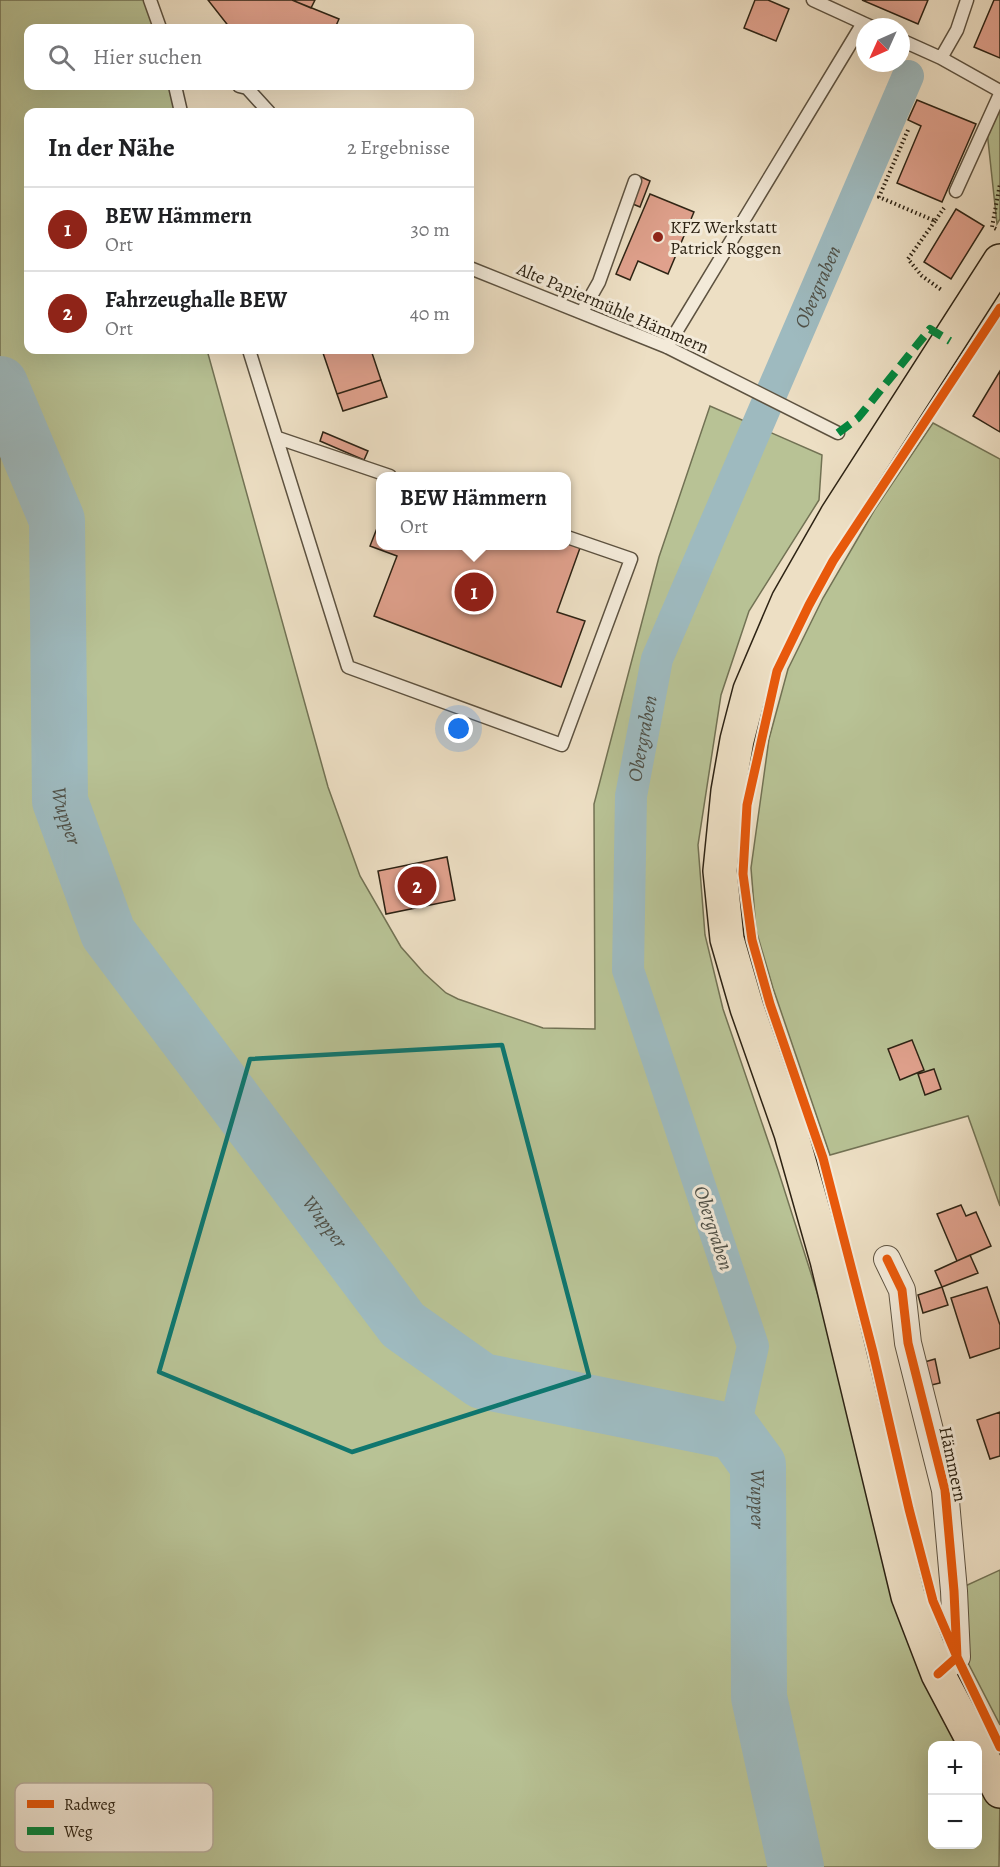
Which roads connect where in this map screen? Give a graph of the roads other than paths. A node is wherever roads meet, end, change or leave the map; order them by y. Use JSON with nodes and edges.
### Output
{"nodes":[{"id":1,"x":150,"y":0,"type":"edge"},
{"id":2,"x":813,"y":0,"type":"edge"},
{"id":3,"x":967,"y":0,"type":"edge"},
{"id":4,"x":856,"y":20,"type":"edge"},
{"id":5,"x":159,"y":24,"type":"edge"},
{"id":6,"x":856,"y":43,"type":"edge"},
{"id":7,"x":910,"y":44,"type":"edge"},
{"id":8,"x":941,"y":58,"type":"junction"},
{"id":9,"x":177,"y":90,"type":"edge"},
{"id":10,"x":249,"y":90,"type":"edge"},
{"id":11,"x":1000,"y":93,"type":"edge"},
{"id":12,"x":180,"y":108,"type":"edge"},
{"id":13,"x":265,"y":108,"type":"edge"},
{"id":14,"x":635,"y":181,"type":"dead end"},
{"id":15,"x":956,"y":191,"type":"road end"},
{"id":16,"x":1000,"y":261,"type":"edge"},
{"id":17,"x":474,"y":270,"type":"edge"},
{"id":18,"x":582,"y":312,"type":"junction"},
{"id":19,"x":667,"y":346,"type":"junction"},
{"id":20,"x":250,"y":354,"type":"edge"},
{"id":21,"x":838,"y":433,"type":"dead end"},
{"id":22,"x":278,"y":438,"type":"junction"},
{"id":23,"x":376,"y":472,"type":"edge"},
{"id":24,"x":571,"y":538,"type":"edge"},
{"id":25,"x":888,"y":1259,"type":"dead end"},
{"id":26,"x":938,"y":1674,"type":"junction"},
{"id":27,"x":974,"y":1741,"type":"edge"},
{"id":28,"x":982,"y":1757,"type":"edge"},
{"id":29,"x":1000,"y":1791,"type":"edge"}],
"edges":[{"from":1,"to":5,"type":"lane"},
{"from":2,"to":4,"type":"lane"},
{"from":3,"to":8,"type":"lane"},
{"from":6,"to":19,"type":"lane"},
{"from":7,"to":8,"type":"lane"},
{"from":8,"to":11,"type":"lane"},
{"from":9,"to":12,"type":"lane"},
{"from":10,"to":13,"type":"lane"},
{"from":11,"to":15,"type":"lane"},
{"from":14,"to":18,"type":"lane"},
{"from":16,"to":26,"type":"main road"},
{"from":17,"to":18,"type":"lane","name":"Alte Papiermühle Hämmern"},
{"from":18,"to":19,"type":"lane","name":"Alte Papiermühle Hämmern"},
{"from":19,"to":21,"type":"lane","name":"Alte Papiermühle Hämmern"},
{"from":20,"to":22,"type":"lane"},
{"from":22,"to":23,"type":"lane"},
{"from":22,"to":24,"type":"lane"},
{"from":25,"to":26,"type":"street","name":"Hämmern"},
{"from":26,"to":27,"type":"main road"},
{"from":28,"to":29,"type":"main road"}]}
